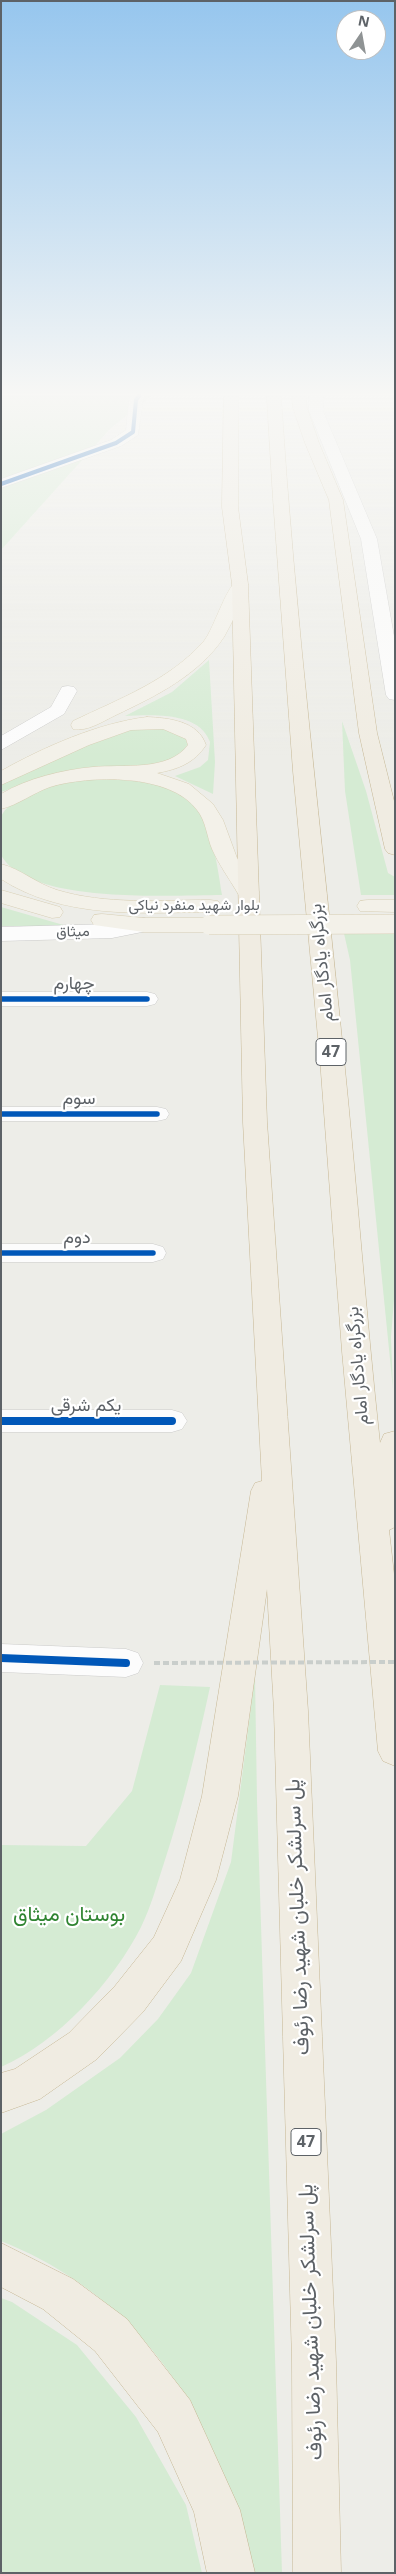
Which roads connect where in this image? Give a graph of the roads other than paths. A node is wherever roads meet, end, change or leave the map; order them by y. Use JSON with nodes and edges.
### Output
{"nodes":[{"id":1,"x":231,"y":516,"type":"edge"},
{"id":2,"x":281,"y":516,"type":"edge"},
{"id":3,"x":338,"y":516,"type":"edge"},
{"id":4,"x":359,"y":516,"type":"edge"},
{"id":5,"x":240,"y":584,"type":"junction"},
{"id":6,"x":68,"y":691,"type":"dead end"},
{"id":7,"x":395,"y":694,"type":"edge"},
{"id":8,"x":1,"y":744,"type":"edge"},
{"id":9,"x":1,"y":767,"type":"edge"},
{"id":10,"x":91,"y":773,"type":"junction"},
{"id":11,"x":1,"y":778,"type":"edge"},
{"id":12,"x":1,"y":803,"type":"edge"},
{"id":13,"x":395,"y":849,"type":"edge"},
{"id":14,"x":1,"y":870,"type":"edge"},
{"id":15,"x":248,"y":892,"type":"junction"},
{"id":16,"x":1,"y":896,"type":"edge"},
{"id":17,"x":395,"y":906,"type":"edge"},
{"id":18,"x":209,"y":915,"type":"junction"},
{"id":19,"x":395,"y":924,"type":"edge"},
{"id":20,"x":144,"y":925,"type":"junction"},
{"id":21,"x":1,"y":934,"type":"edge"},
{"id":22,"x":1,"y":999,"type":"edge"},
{"id":23,"x":147,"y":999,"type":"dead end"},
{"id":24,"x":1,"y":1114,"type":"edge"},
{"id":25,"x":157,"y":1114,"type":"dead end"},
{"id":26,"x":1,"y":1253,"type":"edge"},
{"id":27,"x":153,"y":1253,"type":"dead end"},
{"id":28,"x":1,"y":1421,"type":"edge"},
{"id":29,"x":172,"y":1421,"type":"dead end"},
{"id":30,"x":395,"y":1442,"type":"edge"},
{"id":31,"x":274,"y":1443,"type":"junction"},
{"id":32,"x":377,"y":1561,"type":"junction"},
{"id":33,"x":380,"y":1593,"type":"junction"},
{"id":34,"x":395,"y":1638,"type":"edge"},
{"id":35,"x":1,"y":1658,"type":"edge"},
{"id":36,"x":140,"y":1663,"type":"road end"},
{"id":37,"x":395,"y":1751,"type":"edge"},
{"id":38,"x":1,"y":2093,"type":"edge"},
{"id":39,"x":1,"y":2264,"type":"edge"},
{"id":40,"x":231,"y":2573,"type":"edge"},
{"id":41,"x":317,"y":2573,"type":"edge"}],
"edges":[{"from":1,"to":5,"type":"highway","number":"47"},
{"from":2,"to":32,"type":"highway","name":"بزرگراه یادگار امام","number":"47"},
{"from":3,"to":13,"type":"highway"},
{"from":4,"to":7,"type":"street"},
{"from":5,"to":9,"type":"main road"},
{"from":5,"to":15,"type":"highway","number":"47"},
{"from":6,"to":8,"type":"street"},
{"from":10,"to":11,"type":"main road"},
{"from":10,"to":12,"type":"main road","name":"بلوار شهید منفرد نیاکی"},
{"from":10,"to":15,"type":"main road","name":"بلوار شهید منفرد نیاکی"},
{"from":14,"to":18,"type":"main road","name":"بلوار شهید منفرد نیاکی"},
{"from":15,"to":31,"type":"highway","number":"47"},
{"from":16,"to":20,"type":"main road","name":"بلوار شهید منفرد نیاکی"},
{"from":17,"to":18,"type":"main road","name":"بلوار شهید منفرد نیاکی"},
{"from":18,"to":19,"type":"main road","name":"بلوار شهید منفرد نیاکی","bridge":true},
{"from":18,"to":20,"type":"main road","name":"بلوار شهید منفرد نیاکی"},
{"from":20,"to":21,"type":"street","name":"میثاق"},
{"from":22,"to":23,"type":"street","name":"چهارم"},
{"from":24,"to":25,"type":"street","name":"سوم"},
{"from":26,"to":27,"type":"street","name":"دوم"},
{"from":28,"to":29,"type":"street","name":"یکم شرقی"},
{"from":30,"to":32,"type":"highway"},
{"from":31,"to":38,"type":"highway"},
{"from":31,"to":41,"type":"highway","name":"پل سرلشکر خلبان شهید رضا رئوف","number":"47"},
{"from":32,"to":33,"type":"highway","name":"بزرگراه یادگار امام","number":"47"},
{"from":33,"to":34,"type":"highway"},
{"from":33,"to":37,"type":"highway","name":"بزرگراه یادگار امام","number":"47"},
{"from":35,"to":36,"type":"street"},
{"from":39,"to":40,"type":"highway"}]}
